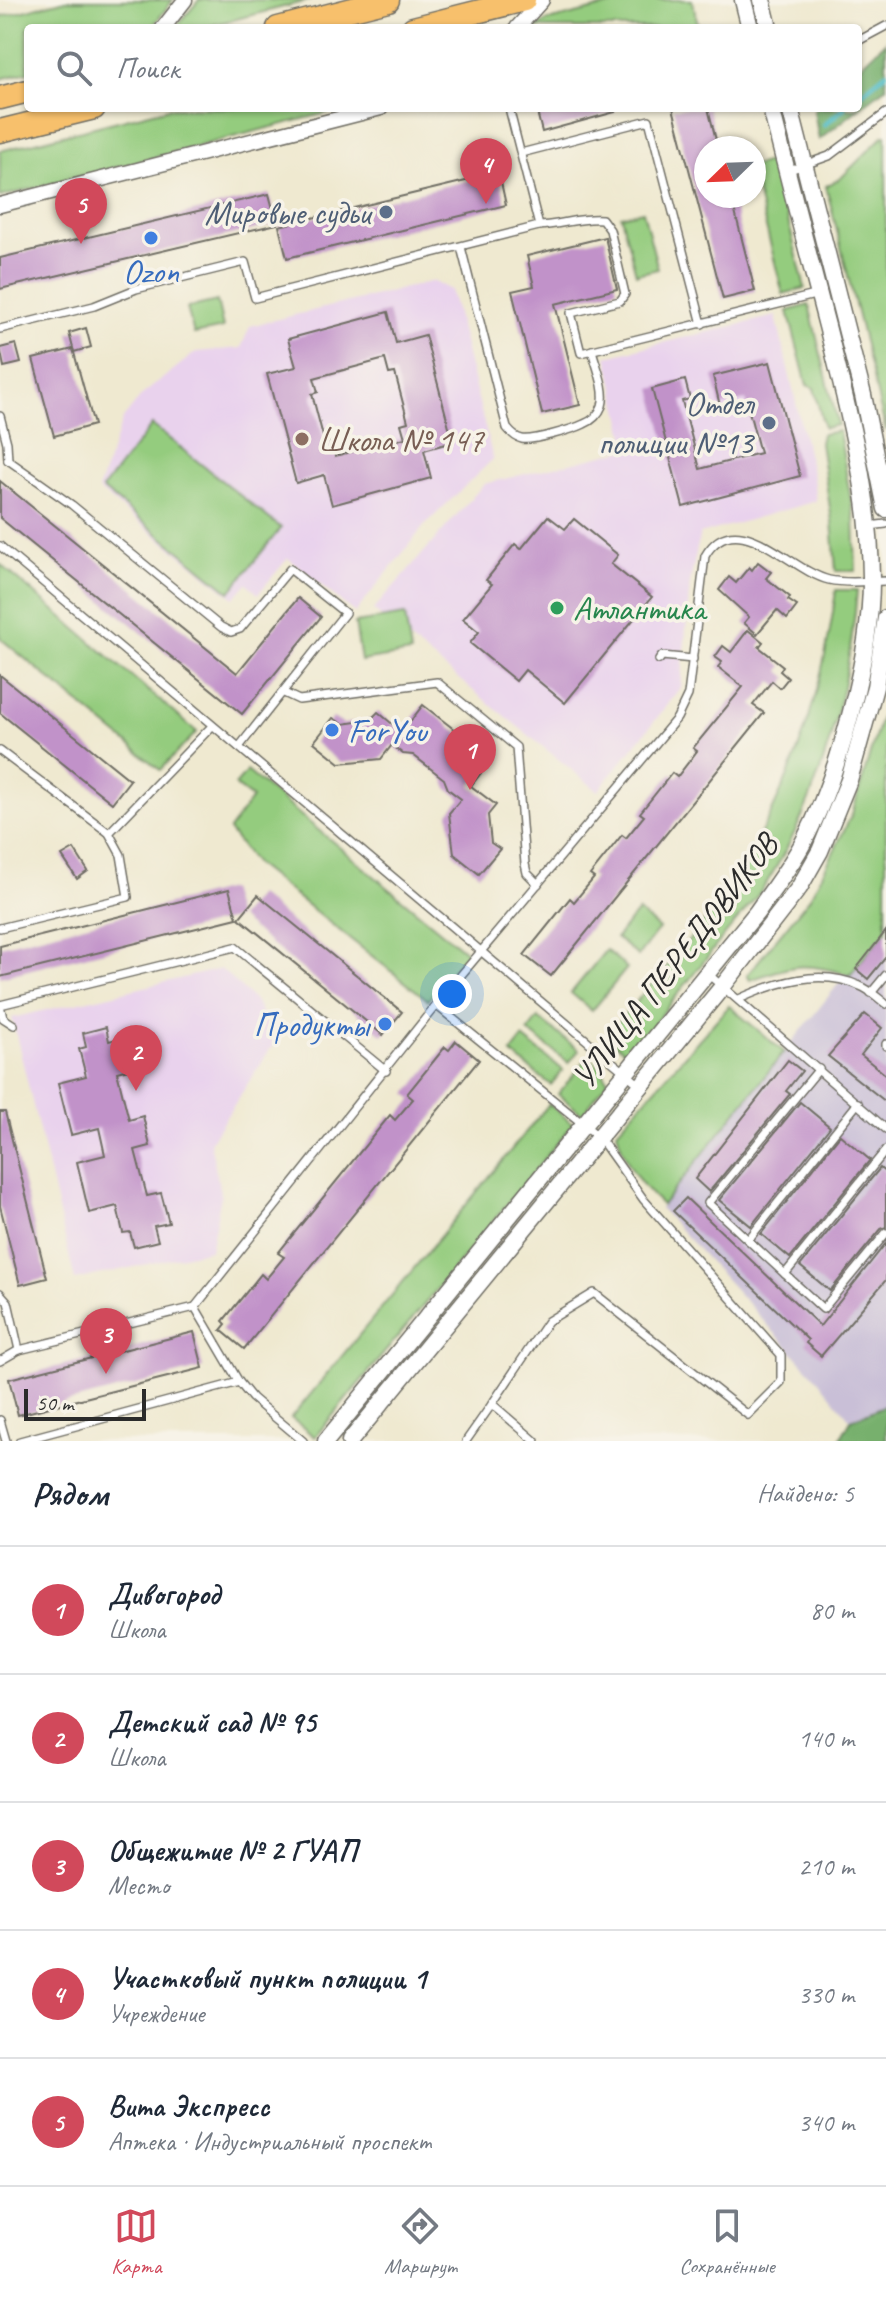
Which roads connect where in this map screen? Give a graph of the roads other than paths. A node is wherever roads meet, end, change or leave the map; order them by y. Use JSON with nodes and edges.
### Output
{"nodes":[{"id":1,"x":185,"y":0,"type":"edge"},
{"id":2,"x":388,"y":0,"type":"edge"},
{"id":3,"x":524,"y":0,"type":"edge"},
{"id":4,"x":542,"y":0,"type":"edge"},
{"id":5,"x":743,"y":0,"type":"edge"},
{"id":6,"x":762,"y":0,"type":"edge"},
{"id":7,"x":166,"y":24,"type":"edge"},
{"id":8,"x":294,"y":24,"type":"edge"},
{"id":9,"x":429,"y":24,"type":"edge"},
{"id":10,"x":521,"y":24,"type":"edge"},
{"id":11,"x":749,"y":24,"type":"edge"},
{"id":12,"x":768,"y":24,"type":"edge"},
{"id":13,"x":886,"y":26,"type":"edge"},
{"id":14,"x":862,"y":39,"type":"edge"},
{"id":15,"x":24,"y":92,"type":"edge"},
{"id":16,"x":0,"y":98,"type":"edge"},
{"id":17,"x":78,"y":112,"type":"edge"},
{"id":18,"x":365,"y":112,"type":"edge"},
{"id":19,"x":510,"y":112,"type":"edge"},
{"id":20,"x":772,"y":112,"type":"edge"},
{"id":21,"x":791,"y":112,"type":"edge"},
{"id":22,"x":886,"y":113,"type":"edge"},
{"id":23,"x":0,"y":131,"type":"edge"},
{"id":24,"x":521,"y":153,"type":"junction"},
{"id":25,"x":805,"y":167,"type":"junction"},
{"id":26,"x":787,"y":171,"type":"junction"},
{"id":27,"x":0,"y":205,"type":"edge"},
{"id":28,"x":539,"y":226,"type":"junction"},
{"id":29,"x":461,"y":247,"type":"junction"},
{"id":30,"x":836,"y":290,"type":"junction"},
{"id":31,"x":818,"y":294,"type":"junction"},
{"id":32,"x":702,"y":324,"type":"junction"},
{"id":33,"x":0,"y":329,"type":"edge"},
{"id":34,"x":592,"y":350,"type":"junction"},
{"id":35,"x":0,"y":416,"type":"edge"},
{"id":36,"x":4,"y":462,"type":"edge"},
{"id":37,"x":886,"y":509,"type":"edge"},
{"id":38,"x":878,"y":525,"type":"edge"},
{"id":39,"x":0,"y":546,"type":"edge"},
{"id":40,"x":879,"y":581,"type":"edge"},
{"id":41,"x":886,"y":618,"type":"edge"},
{"id":42,"x":693,"y":659,"type":"junction"},
{"id":43,"x":659,"y":660,"type":"dead end"},
{"id":44,"x":284,"y":693,"type":"junction"},
{"id":45,"x":212,"y":726,"type":"junction"},
{"id":46,"x":239,"y":747,"type":"junction"},
{"id":47,"x":0,"y":751,"type":"edge"},
{"id":48,"x":109,"y":833,"type":"junction"},
{"id":49,"x":538,"y":884,"type":"junction"},
{"id":50,"x":0,"y":928,"type":"edge"},
{"id":51,"x":482,"y":951,"type":"junction"},
{"id":52,"x":708,"y":974,"type":"junction"},
{"id":53,"x":886,"y":975,"type":"edge"},
{"id":54,"x":723,"y":986,"type":"junction"},
{"id":55,"x":871,"y":993,"type":"junction"},
{"id":56,"x":739,"y":999,"type":"junction"},
{"id":57,"x":886,"y":1004,"type":"edge"},
{"id":58,"x":436,"y":1005,"type":"junction"},
{"id":59,"x":14,"y":1025,"type":"dead end"},
{"id":60,"x":819,"y":1069,"type":"junction"},
{"id":61,"x":386,"y":1071,"type":"junction"},
{"id":62,"x":626,"y":1074,"type":"junction"},
{"id":63,"x":641,"y":1086,"type":"junction"},
{"id":64,"x":858,"y":1103,"type":"junction"},
{"id":65,"x":585,"y":1124,"type":"junction"},
{"id":66,"x":886,"y":1129,"type":"edge"},
{"id":67,"x":599,"y":1137,"type":"junction"},
{"id":68,"x":886,"y":1150,"type":"edge"},
{"id":69,"x":886,"y":1233,"type":"edge"},
{"id":70,"x":748,"y":1240,"type":"junction"},
{"id":71,"x":785,"y":1274,"type":"junction"},
{"id":72,"x":0,"y":1293,"type":"edge"},
{"id":73,"x":195,"y":1307,"type":"junction"},
{"id":74,"x":19,"y":1350,"type":"junction"},
{"id":75,"x":0,"y":1361,"type":"edge"},
{"id":76,"x":239,"y":1382,"type":"junction"},
{"id":77,"x":492,"y":1404,"type":"junction"},
{"id":78,"x":0,"y":1420,"type":"edge"},
{"id":79,"x":6,"y":1441,"type":"edge"},
{"id":80,"x":20,"y":1441,"type":"edge"},
{"id":81,"x":303,"y":1441,"type":"edge"},
{"id":82,"x":326,"y":1441,"type":"edge"},
{"id":83,"x":350,"y":1441,"type":"edge"},
{"id":84,"x":466,"y":1441,"type":"edge"},
{"id":85,"x":535,"y":1441,"type":"edge"}],
"edges":[{"from":1,"to":7,"type":"street"},
{"from":2,"to":8,"type":"main road"},
{"from":3,"to":9,"type":"main road"},
{"from":4,"to":10,"type":"street"},
{"from":5,"to":11,"type":"street"},
{"from":6,"to":12,"type":"street"},
{"from":13,"to":14,"type":"lane"},
{"from":15,"to":16,"type":"main road"},
{"from":17,"to":23,"type":"main road"},
{"from":18,"to":27,"type":"street"},
{"from":19,"to":24,"type":"lane"},
{"from":20,"to":26,"type":"street","name":"УЛИЦА ПЕРЕДОВИКОВ"},
{"from":21,"to":25,"type":"street"},
{"from":22,"to":25,"type":"lane"},
{"from":24,"to":28,"type":"lane"},
{"from":24,"to":32,"type":"lane"},
{"from":25,"to":26,"type":"lane"},
{"from":25,"to":30,"type":"street"},
{"from":26,"to":31,"type":"street","name":"УЛИЦА ПЕРЕДОВИКОВ"},
{"from":28,"to":29,"type":"lane"},
{"from":28,"to":34,"type":"lane"},
{"from":29,"to":33,"type":"lane"},
{"from":29,"to":34,"type":"lane"},
{"from":30,"to":31,"type":"lane"},
{"from":30,"to":37,"type":"street"},
{"from":31,"to":32,"type":"lane"},
{"from":31,"to":38,"type":"street","name":"УЛИЦА ПЕРЕДОВИКОВ"},
{"from":32,"to":34,"type":"lane"},
{"from":35,"to":36,"type":"lane"},
{"from":36,"to":44,"type":"lane"},
{"from":38,"to":40,"type":"street","name":"УЛИЦА ПЕРЕДОВИКОВ"},
{"from":39,"to":45,"type":"lane"},
{"from":40,"to":42,"type":"lane"},
{"from":40,"to":52,"type":"street","name":"УЛИЦА ПЕРЕДОВИКОВ"},
{"from":41,"to":54,"type":"street","name":"УЛИЦА ПЕРЕДОВИКОВ"},
{"from":42,"to":43,"type":"lane"},
{"from":42,"to":49,"type":"lane"},
{"from":44,"to":46,"type":"lane"},
{"from":44,"to":49,"type":"lane"},
{"from":45,"to":46,"type":"lane"},
{"from":45,"to":48,"type":"lane"},
{"from":46,"to":51,"type":"lane"},
{"from":47,"to":48,"type":"lane"},
{"from":48,"to":50,"type":"lane"},
{"from":49,"to":51,"type":"lane"},
{"from":51,"to":58,"type":"lane"},
{"from":51,"to":62,"type":"lane"},
{"from":52,"to":54,"type":"lane"},
{"from":52,"to":62,"type":"street","name":"УЛИЦА ПЕРЕДОВИКОВ"},
{"from":53,"to":55,"type":"lane"},
{"from":54,"to":56,"type":"lane"},
{"from":54,"to":63,"type":"street","name":"УЛИЦА ПЕРЕДОВИКОВ"},
{"from":55,"to":56,"type":"lane"},
{"from":55,"to":57,"type":"lane"},
{"from":56,"to":60,"type":"lane"},
{"from":58,"to":61,"type":"lane"},
{"from":58,"to":65,"type":"lane"},
{"from":59,"to":61,"type":"lane"},
{"from":60,"to":64,"type":"lane"},
{"from":60,"to":70,"type":"lane"},
{"from":61,"to":73,"type":"lane"},
{"from":62,"to":63,"type":"lane"},
{"from":62,"to":65,"type":"street","name":"УЛИЦА ПЕРЕДОВИКОВ"},
{"from":63,"to":67,"type":"street","name":"УЛИЦА ПЕРЕДОВИКОВ"},
{"from":64,"to":66,"type":"lane"},
{"from":64,"to":70,"type":"lane"},
{"from":65,"to":67,"type":"lane"},
{"from":65,"to":82,"type":"street","name":"УЛИЦА ПЕРЕДОВИКОВ"},
{"from":67,"to":77,"type":"lane"},
{"from":67,"to":83,"type":"street","name":"УЛИЦА ПЕРЕДОВИКОВ"},
{"from":68,"to":71,"type":"lane"},
{"from":69,"to":71,"type":"lane"},
{"from":70,"to":71,"type":"lane"},
{"from":72,"to":74,"type":"lane"},
{"from":73,"to":74,"type":"lane"},
{"from":73,"to":76,"type":"lane"},
{"from":74,"to":75,"type":"lane"},
{"from":76,"to":80,"type":"lane"},
{"from":76,"to":81,"type":"lane"},
{"from":77,"to":84,"type":"lane"},
{"from":77,"to":85,"type":"lane"},
{"from":78,"to":79,"type":"lane"}]}
